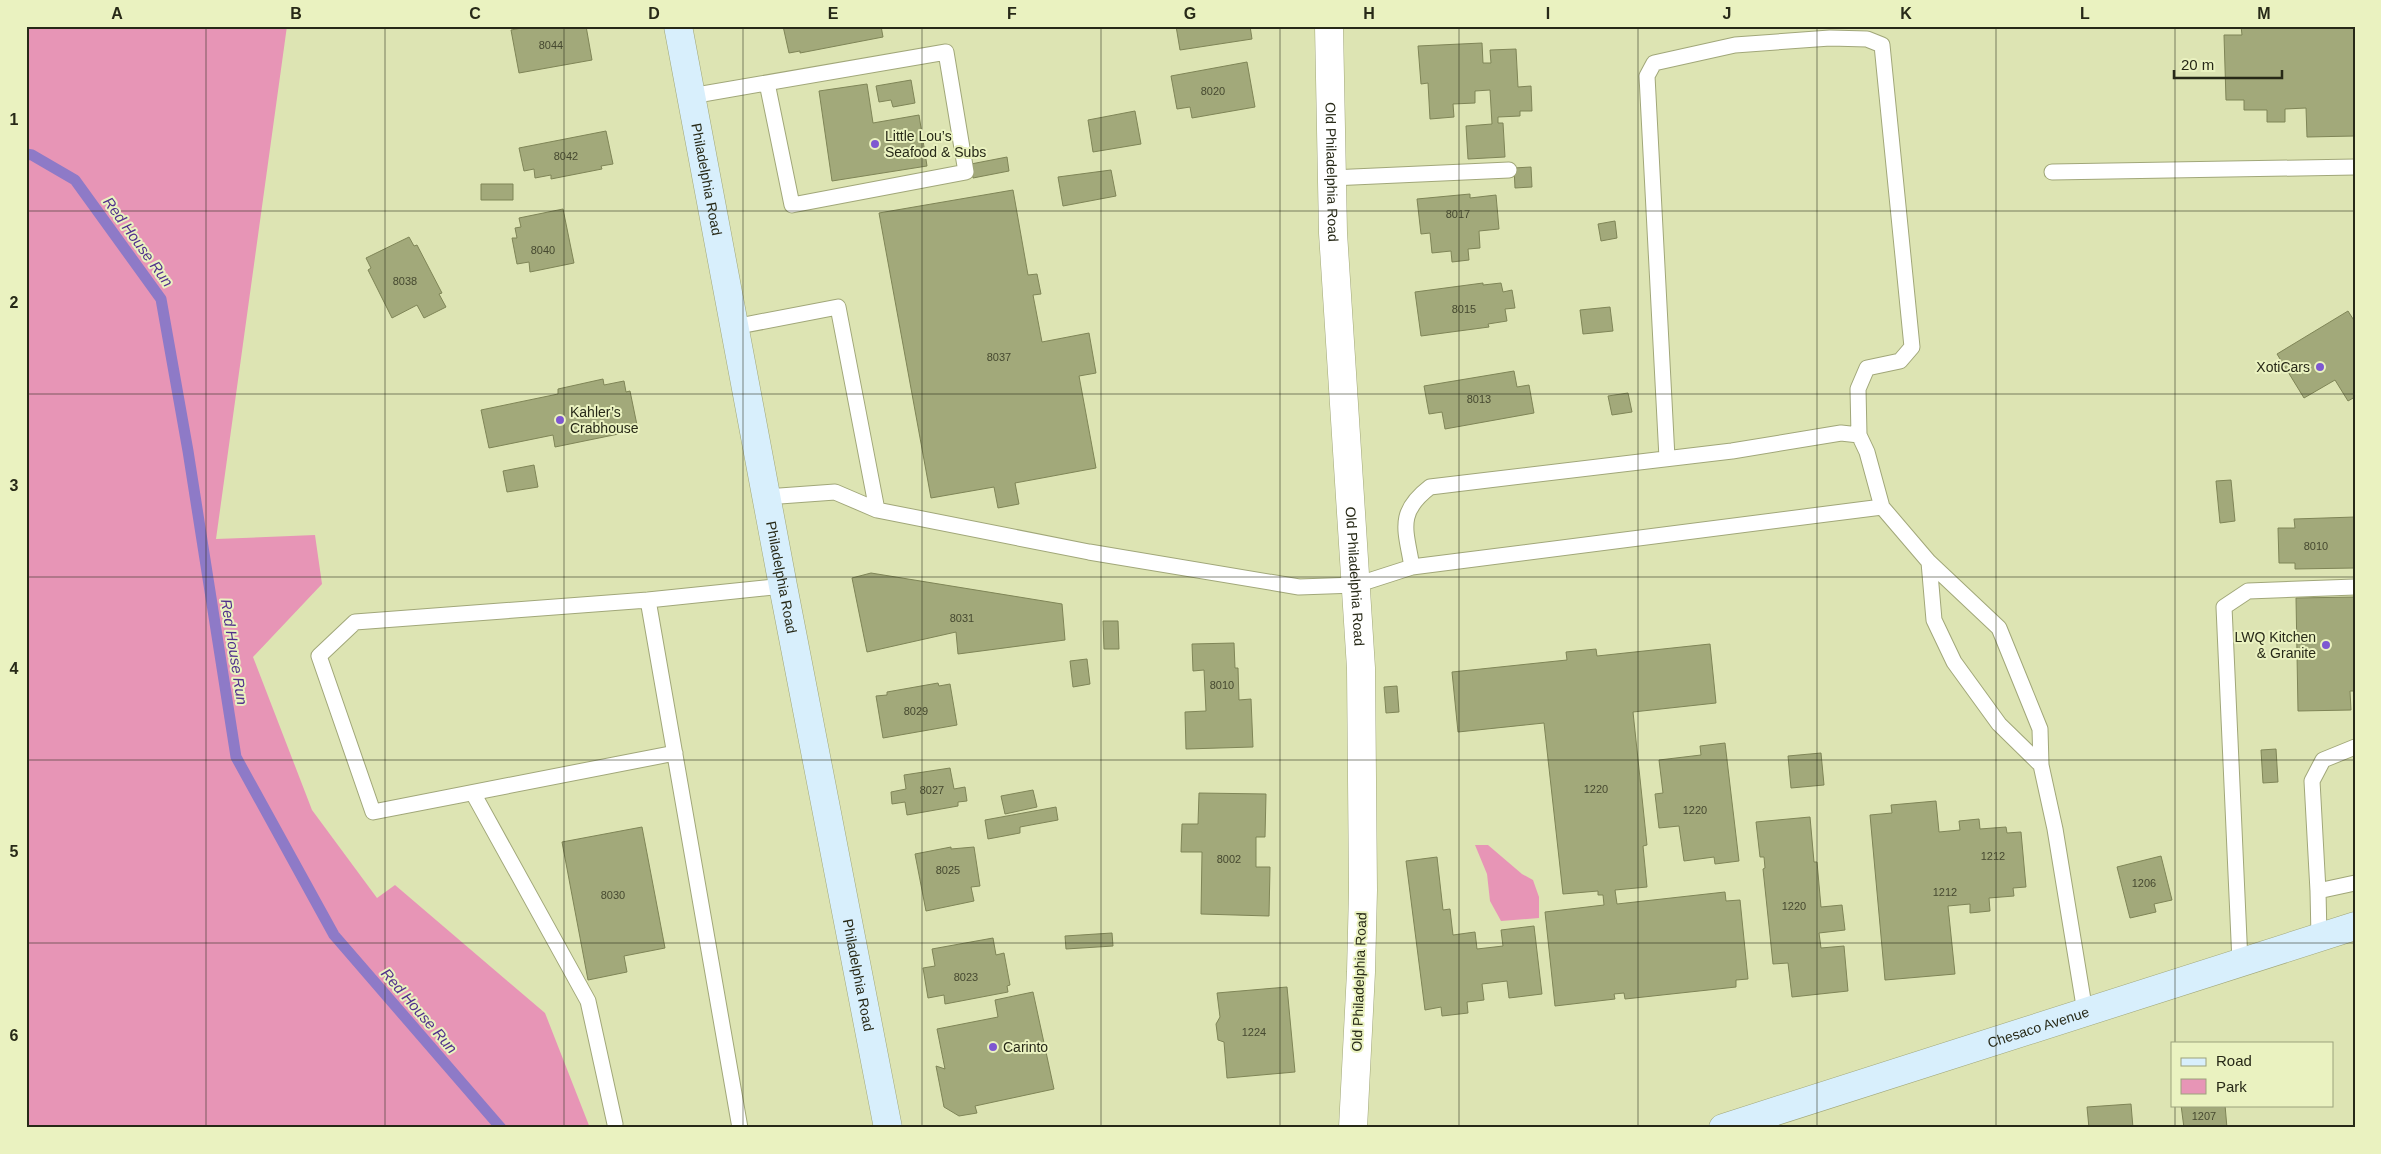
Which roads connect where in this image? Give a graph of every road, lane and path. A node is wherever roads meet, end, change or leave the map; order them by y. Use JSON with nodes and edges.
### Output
{"nodes":[{"id":1,"x":678,"y":26,"type":"edge"},
{"id":2,"x":1329,"y":26,"type":"edge"},
{"id":3,"x":767,"y":83,"type":"junction"},
{"id":4,"x":692,"y":96,"type":"junction"},
{"id":5,"x":2355,"y":167,"type":"edge"},
{"id":6,"x":1509,"y":170,"type":"dead end"},
{"id":7,"x":2052,"y":172,"type":"dead end"},
{"id":8,"x":1331,"y":178,"type":"junction"},
{"id":9,"x":734,"y":327,"type":"junction"},
{"id":10,"x":1859,"y":434,"type":"junction"},
{"id":11,"x":1667,"y":458,"type":"junction"},
{"id":12,"x":766,"y":497,"type":"junction"},
{"id":13,"x":1882,"y":507,"type":"junction"},
{"id":14,"x":876,"y":510,"type":"junction"},
{"id":15,"x":1929,"y":562,"type":"junction"},
{"id":16,"x":1412,"y":567,"type":"junction"},
{"id":17,"x":1356,"y":585,"type":"junction"},
{"id":18,"x":783,"y":586,"type":"junction"},
{"id":19,"x":2355,"y":587,"type":"edge"},
{"id":20,"x":648,"y":600,"type":"junction"},
{"id":21,"x":2355,"y":747,"type":"edge"},
{"id":22,"x":675,"y":754,"type":"junction"},
{"id":23,"x":2041,"y":765,"type":"junction"},
{"id":24,"x":473,"y":793,"type":"junction"},
{"id":25,"x":2355,"y":883,"type":"edge"},
{"id":26,"x":2318,"y":891,"type":"junction"},
{"id":27,"x":2355,"y":926,"type":"edge"},
{"id":28,"x":2319,"y":937,"type":"junction"},
{"id":29,"x":2240,"y":962,"type":"junction"},
{"id":30,"x":2085,"y":1012,"type":"junction"},
{"id":31,"x":614,"y":1124,"type":"dead end"},
{"id":32,"x":740,"y":1128,"type":"edge"},
{"id":33,"x":888,"y":1128,"type":"edge"},
{"id":34,"x":1353,"y":1128,"type":"edge"},
{"id":35,"x":1723,"y":1128,"type":"edge"}],
"edges":[{"from":1,"to":4,"type":"main road","name":"Philadelphia Road"},
{"from":2,"to":8,"type":"street","name":"Old Philadelphia Road"},
{"from":3,"to":3,"type":"lane"},
{"from":3,"to":4,"type":"lane"},
{"from":4,"to":9,"type":"main road","name":"Philadelphia Road"},
{"from":5,"to":7,"type":"lane"},
{"from":6,"to":8,"type":"lane"},
{"from":8,"to":17,"type":"street","name":"Old Philadelphia Road"},
{"from":9,"to":12,"type":"main road","name":"Philadelphia Road"},
{"from":9,"to":14,"type":"lane"},
{"from":10,"to":11,"type":"lane"},
{"from":10,"to":11,"type":"lane"},
{"from":10,"to":13,"type":"lane"},
{"from":11,"to":16,"type":"lane"},
{"from":12,"to":14,"type":"lane"},
{"from":12,"to":18,"type":"main road","name":"Philadelphia Road"},
{"from":13,"to":15,"type":"lane"},
{"from":13,"to":16,"type":"lane"},
{"from":14,"to":17,"type":"lane"},
{"from":15,"to":23,"type":"lane"},
{"from":15,"to":23,"type":"lane"},
{"from":16,"to":17,"type":"lane"},
{"from":17,"to":34,"type":"street","name":"Old Philadelphia Road"},
{"from":18,"to":20,"type":"lane"},
{"from":18,"to":33,"type":"main road","name":"Philadelphia Road"},
{"from":19,"to":29,"type":"lane"},
{"from":20,"to":22,"type":"lane"},
{"from":20,"to":24,"type":"lane"},
{"from":21,"to":26,"type":"lane"},
{"from":22,"to":24,"type":"lane"},
{"from":22,"to":32,"type":"lane"},
{"from":23,"to":30,"type":"lane"},
{"from":24,"to":31,"type":"lane"},
{"from":25,"to":26,"type":"lane"},
{"from":26,"to":28,"type":"lane"},
{"from":27,"to":28,"type":"main road","name":"Chesaco Avenue"},
{"from":28,"to":29,"type":"main road","name":"Chesaco Avenue"},
{"from":29,"to":30,"type":"main road","name":"Chesaco Avenue"},
{"from":30,"to":35,"type":"main road","name":"Chesaco Avenue"}]}
